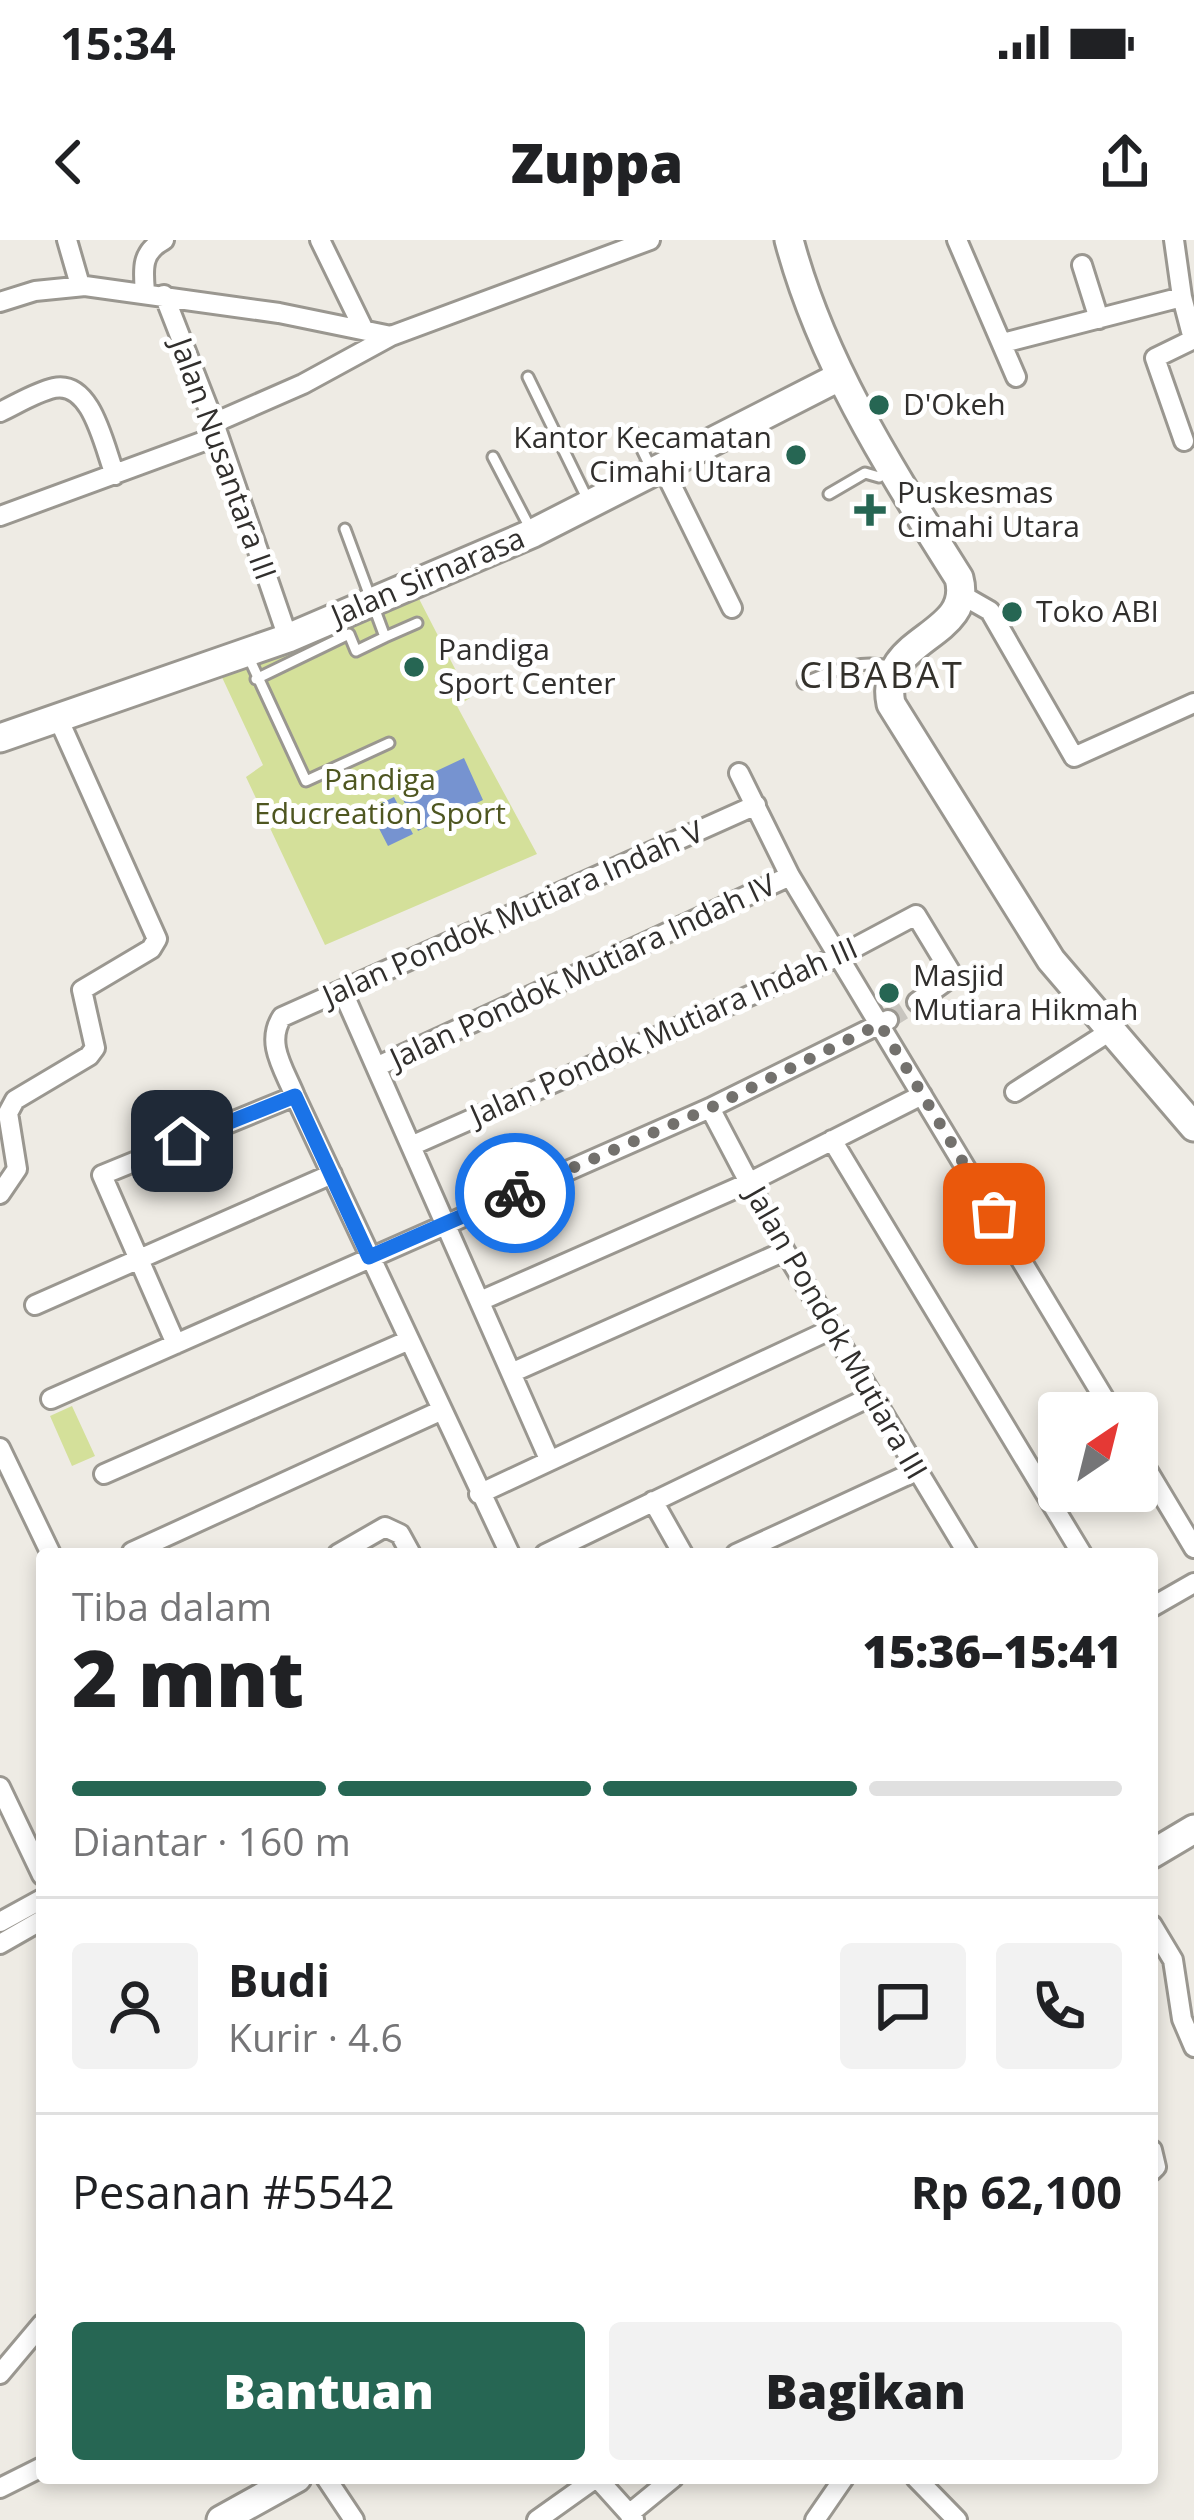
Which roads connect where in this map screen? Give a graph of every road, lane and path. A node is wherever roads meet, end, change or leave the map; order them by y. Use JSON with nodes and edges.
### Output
{"nodes":[{"id":1,"x":68,"y":240,"type":"edge"},
{"id":2,"x":164,"y":240,"type":"edge"},
{"id":3,"x":320,"y":240,"type":"edge"},
{"id":4,"x":650,"y":240,"type":"edge"},
{"id":5,"x":789,"y":240,"type":"edge"},
{"id":6,"x":957,"y":240,"type":"edge"},
{"id":7,"x":1174,"y":240,"type":"edge"},
{"id":8,"x":1082,"y":266,"type":"dead end"},
{"id":9,"x":80,"y":285,"type":"junction"},
{"id":10,"x":1185,"y":291,"type":"edge"},
{"id":11,"x":154,"y":293,"type":"junction"},
{"id":12,"x":0,"y":302,"type":"edge"},
{"id":13,"x":1100,"y":319,"type":"junction"},
{"id":14,"x":363,"y":328,"type":"junction"},
{"id":15,"x":391,"y":336,"type":"junction"},
{"id":16,"x":1194,"y":339,"type":"edge"},
{"id":17,"x":1003,"y":343,"type":"junction"},
{"id":18,"x":528,"y":377,"type":"dead end"},
{"id":19,"x":839,"y":377,"type":"junction"},
{"id":20,"x":1016,"y":377,"type":"dead end"},
{"id":21,"x":0,"y":412,"type":"edge"},
{"id":22,"x":216,"y":430,"type":"junction"},
{"id":23,"x":633,"y":431,"type":"dead end"},
{"id":24,"x":1184,"y":441,"type":"dead end"},
{"id":25,"x":493,"y":458,"type":"dead end"},
{"id":26,"x":657,"y":468,"type":"junction"},
{"id":27,"x":891,"y":470,"type":"junction"},
{"id":28,"x":115,"y":475,"type":"junction"},
{"id":29,"x":829,"y":494,"type":"dead end"},
{"id":30,"x":589,"y":503,"type":"junction"},
{"id":31,"x":0,"y":516,"type":"edge"},
{"id":32,"x":345,"y":530,"type":"dead end"},
{"id":33,"x":533,"y":533,"type":"junction"},
{"id":34,"x":962,"y":595,"type":"junction"},
{"id":35,"x":371,"y":600,"type":"junction"},
{"id":36,"x":732,"y":608,"type":"dead end"},
{"id":37,"x":417,"y":622,"type":"dead end"},
{"id":38,"x":285,"y":630,"type":"junction"},
{"id":39,"x":385,"y":637,"type":"junction"},
{"id":40,"x":251,"y":666,"type":"junction"},
{"id":41,"x":893,"y":667,"type":"junction"},
{"id":42,"x":803,"y":682,"type":"dead end"},
{"id":43,"x":1194,"y":703,"type":"edge"},
{"id":44,"x":58,"y":718,"type":"junction"},
{"id":45,"x":0,"y":738,"type":"edge"},
{"id":46,"x":389,"y":743,"type":"dead end"},
{"id":47,"x":740,"y":773,"type":"dead end"},
{"id":48,"x":756,"y":806,"type":"junction"},
{"id":49,"x":790,"y":876,"type":"junction"},
{"id":50,"x":838,"y":956,"type":"junction"},
{"id":51,"x":342,"y":990,"type":"junction"},
{"id":52,"x":917,"y":1002,"type":"tunnel mouth"},
{"id":53,"x":884,"y":1022,"type":"junction"},
{"id":54,"x":1112,"y":1030,"type":"junction"},
{"id":55,"x":376,"y":1067,"type":"junction"},
{"id":56,"x":1016,"y":1092,"type":"dead end"},
{"id":57,"x":922,"y":1095,"type":"junction"},
{"id":58,"x":295,"y":1096,"type":"junction"},
{"id":59,"x":710,"y":1108,"type":"junction"},
{"id":60,"x":1188,"y":1109,"type":"edge"},
{"id":61,"x":832,"y":1140,"type":"junction"},
{"id":62,"x":411,"y":1146,"type":"junction"},
{"id":63,"x":332,"y":1174,"type":"junction"},
{"id":64,"x":748,"y":1183,"type":"junction"},
{"id":65,"x":0,"y":1194,"type":"edge"},
{"id":66,"x":446,"y":1224,"type":"junction"},
{"id":67,"x":785,"y":1251,"type":"junction"},
{"id":68,"x":369,"y":1257,"type":"junction"},
{"id":69,"x":137,"y":1261,"type":"junction"},
{"id":70,"x":480,"y":1301,"type":"junction"},
{"id":71,"x":35,"y":1306,"type":"dead end"},
{"id":72,"x":832,"y":1329,"type":"junction"},
{"id":73,"x":407,"y":1341,"type":"junction"},
{"id":74,"x":176,"y":1344,"type":"junction"},
{"id":75,"x":512,"y":1373,"type":"junction"},
{"id":76,"x":1100,"y":1392,"type":"edge"},
{"id":77,"x":870,"y":1397,"type":"junction"},
{"id":78,"x":51,"y":1399,"type":"dead end"},
{"id":79,"x":440,"y":1411,"type":"junction"},
{"id":80,"x":0,"y":1448,"type":"edge"},
{"id":81,"x":549,"y":1459,"type":"junction"},
{"id":82,"x":916,"y":1471,"type":"junction"},
{"id":83,"x":104,"y":1474,"type":"dead end"},
{"id":84,"x":1158,"y":1488,"type":"edge"},
{"id":85,"x":479,"y":1494,"type":"junction"},
{"id":86,"x":653,"y":1501,"type":"junction"},
{"id":87,"x":48,"y":1548,"type":"edge"},
{"id":88,"x":142,"y":1548,"type":"edge"},
{"id":89,"x":348,"y":1548,"type":"edge"},
{"id":90,"x":408,"y":1548,"type":"edge"},
{"id":91,"x":507,"y":1548,"type":"edge"},
{"id":92,"x":557,"y":1548,"type":"edge"},
{"id":93,"x":680,"y":1548,"type":"edge"},
{"id":94,"x":749,"y":1548,"type":"edge"},
{"id":95,"x":964,"y":1548,"type":"edge"},
{"id":96,"x":1078,"y":1548,"type":"edge"},
{"id":97,"x":1194,"y":1548,"type":"edge"},
{"id":98,"x":1194,"y":1582,"type":"edge"},
{"id":99,"x":1158,"y":1603,"type":"edge"},
{"id":100,"x":0,"y":1787,"type":"edge"},
{"id":101,"x":1193,"y":1833,"type":"edge"},
{"id":102,"x":1158,"y":1851,"type":"edge"},
{"id":103,"x":36,"y":1862,"type":"edge"},
{"id":104,"x":36,"y":1902,"type":"edge"},
{"id":105,"x":0,"y":1922,"type":"edge"},
{"id":106,"x":36,"y":1923,"type":"edge"},
{"id":107,"x":1158,"y":1935,"type":"edge"},
{"id":108,"x":0,"y":1944,"type":"edge"},
{"id":109,"x":1158,"y":1953,"type":"edge"},
{"id":110,"x":1194,"y":2048,"type":"edge"},
{"id":111,"x":1194,"y":2060,"type":"edge"},
{"id":112,"x":36,"y":2331,"type":"edge"},
{"id":113,"x":0,"y":2374,"type":"edge"},
{"id":114,"x":36,"y":2470,"type":"edge"},
{"id":115,"x":286,"y":2484,"type":"edge"},
{"id":116,"x":330,"y":2484,"type":"edge"},
{"id":117,"x":588,"y":2484,"type":"edge"},
{"id":118,"x":602,"y":2484,"type":"edge"},
{"id":119,"x":667,"y":2484,"type":"edge"},
{"id":120,"x":840,"y":2484,"type":"edge"},
{"id":121,"x":922,"y":2484,"type":"edge"},
{"id":122,"x":0,"y":2488,"type":"edge"},
{"id":123,"x":632,"y":2517,"type":"edge"},
{"id":124,"x":221,"y":2520,"type":"edge"},
{"id":125,"x":353,"y":2520,"type":"edge"},
{"id":126,"x":537,"y":2520,"type":"edge"},
{"id":127,"x":815,"y":2520,"type":"edge"},
{"id":128,"x":957,"y":2520,"type":"edge"}],
"edges":[{"from":1,"to":9,"type":"street"},
{"from":2,"to":11,"type":"street"},
{"from":3,"to":14,"type":"street"},
{"from":4,"to":15,"type":"street"},
{"from":5,"to":19,"type":"main road"},
{"from":6,"to":17,"type":"street"},
{"from":7,"to":10,"type":"street"},
{"from":8,"to":13,"type":"street"},
{"from":9,"to":11,"type":"street"},
{"from":9,"to":12,"type":"street"},
{"from":10,"to":13,"type":"street"},
{"from":10,"to":16,"type":"street"},
{"from":11,"to":14,"type":"street"},
{"from":11,"to":22,"type":"street","name":"Jalan Nusantara III"},
{"from":13,"to":17,"type":"street"},
{"from":14,"to":15,"type":"street"},
{"from":15,"to":22,"type":"street"},
{"from":16,"to":24,"type":"street"},
{"from":17,"to":20,"type":"street"},
{"from":18,"to":30,"type":"lane"},
{"from":19,"to":26,"type":"main road","name":"Jalan Sirnarasa"},
{"from":19,"to":27,"type":"main road"},
{"from":21,"to":28,"type":"street"},
{"from":22,"to":28,"type":"street"},
{"from":22,"to":38,"type":"street","name":"Jalan Nusantara III"},
{"from":23,"to":26,"type":"lane"},
{"from":25,"to":33,"type":"lane"},
{"from":26,"to":30,"type":"main road","name":"Jalan Sirnarasa"},
{"from":26,"to":36,"type":"street"},
{"from":27,"to":29,"type":"lane"},
{"from":27,"to":34,"type":"main road"},
{"from":28,"to":31,"type":"street"},
{"from":30,"to":33,"type":"main road","name":"Jalan Sirnarasa"},
{"from":32,"to":35,"type":"lane"},
{"from":33,"to":35,"type":"main road","name":"Jalan Sirnarasa"},
{"from":34,"to":41,"type":"main road"},
{"from":34,"to":43,"type":"street"},
{"from":35,"to":38,"type":"main road","name":"Jalan Sirnarasa"},
{"from":35,"to":39,"type":"lane"},
{"from":37,"to":39,"type":"lane"},
{"from":38,"to":40,"type":"main road","name":"Jalan Sirnarasa"},
{"from":39,"to":40,"type":"lane"},
{"from":40,"to":44,"type":"main road","name":"Jalan Sirnarasa"},
{"from":40,"to":46,"type":"lane"},
{"from":41,"to":42,"type":"lane"},
{"from":41,"to":54,"type":"main road"},
{"from":44,"to":45,"type":"main road","name":"Jalan Sirnarasa"},
{"from":44,"to":65,"type":"street"},
{"from":47,"to":48,"type":"street"},
{"from":48,"to":49,"type":"street"},
{"from":48,"to":51,"type":"street","name":"Jalan Pondok Mutiara Indah V"},
{"from":49,"to":50,"type":"street"},
{"from":49,"to":55,"type":"street","name":"Jalan Pondok Mutiara Indah IV"},
{"from":50,"to":52,"type":"street","name":"Jalan Pondok Mutiara Indah III"},
{"from":50,"to":53,"type":"street"},
{"from":50,"to":62,"type":"street","name":"Jalan Pondok Mutiara Indah III"},
{"from":51,"to":55,"type":"street"},
{"from":51,"to":58,"type":"street","name":"Jalan Pondok Mutiara Indah V"},
{"from":53,"to":57,"type":"street"},
{"from":53,"to":59,"type":"street"},
{"from":54,"to":56,"type":"street"},
{"from":54,"to":60,"type":"main road"},
{"from":55,"to":62,"type":"street"},
{"from":57,"to":61,"type":"street"},
{"from":57,"to":76,"type":"street"},
{"from":58,"to":63,"type":"street"},
{"from":58,"to":69,"type":"street"},
{"from":59,"to":64,"type":"street","name":"Jalan Pondok Mutiara III"},
{"from":59,"to":66,"type":"street"},
{"from":61,"to":64,"type":"street"},
{"from":61,"to":96,"type":"street"},
{"from":62,"to":66,"type":"street"},
{"from":63,"to":68,"type":"street"},
{"from":63,"to":69,"type":"street"},
{"from":64,"to":67,"type":"street","name":"Jalan Pondok Mutiara III"},
{"from":64,"to":70,"type":"street"},
{"from":66,"to":68,"type":"street"},
{"from":66,"to":70,"type":"street"},
{"from":67,"to":72,"type":"street","name":"Jalan Pondok Mutiara III"},
{"from":67,"to":75,"type":"street"},
{"from":68,"to":73,"type":"street"},
{"from":68,"to":74,"type":"street"},
{"from":69,"to":71,"type":"street"},
{"from":69,"to":74,"type":"street"},
{"from":70,"to":75,"type":"street"},
{"from":72,"to":77,"type":"street","name":"Jalan Pondok Mutiara III"},
{"from":72,"to":81,"type":"street"},
{"from":73,"to":79,"type":"street"},
{"from":73,"to":83,"type":"street"},
{"from":74,"to":78,"type":"street"},
{"from":75,"to":81,"type":"street"},
{"from":77,"to":82,"type":"street","name":"Jalan Pondok Mutiara III"},
{"from":77,"to":86,"type":"street"},
{"from":79,"to":85,"type":"street"},
{"from":79,"to":88,"type":"street"},
{"from":80,"to":87,"type":"street"},
{"from":81,"to":85,"type":"street"},
{"from":82,"to":94,"type":"street"},
{"from":82,"to":95,"type":"street","name":"Jalan Pondok Mutiara III"},
{"from":84,"to":97,"type":"street"},
{"from":85,"to":91,"type":"street"},
{"from":86,"to":92,"type":"street"},
{"from":86,"to":93,"type":"street"},
{"from":89,"to":90,"type":"street"},
{"from":98,"to":99,"type":"street"},
{"from":100,"to":103,"type":"street"},
{"from":101,"to":102,"type":"main road"},
{"from":104,"to":105,"type":"street"},
{"from":106,"to":108,"type":"street"},
{"from":107,"to":110,"type":"street"},
{"from":109,"to":111,"type":"street"},
{"from":112,"to":113,"type":"street"},
{"from":114,"to":122,"type":"street"},
{"from":115,"to":124,"type":"main road"},
{"from":116,"to":125,"type":"street"},
{"from":117,"to":126,"type":"street"},
{"from":118,"to":123,"type":"street"},
{"from":119,"to":123,"type":"street"},
{"from":120,"to":127,"type":"street"},
{"from":121,"to":128,"type":"street"}]}
